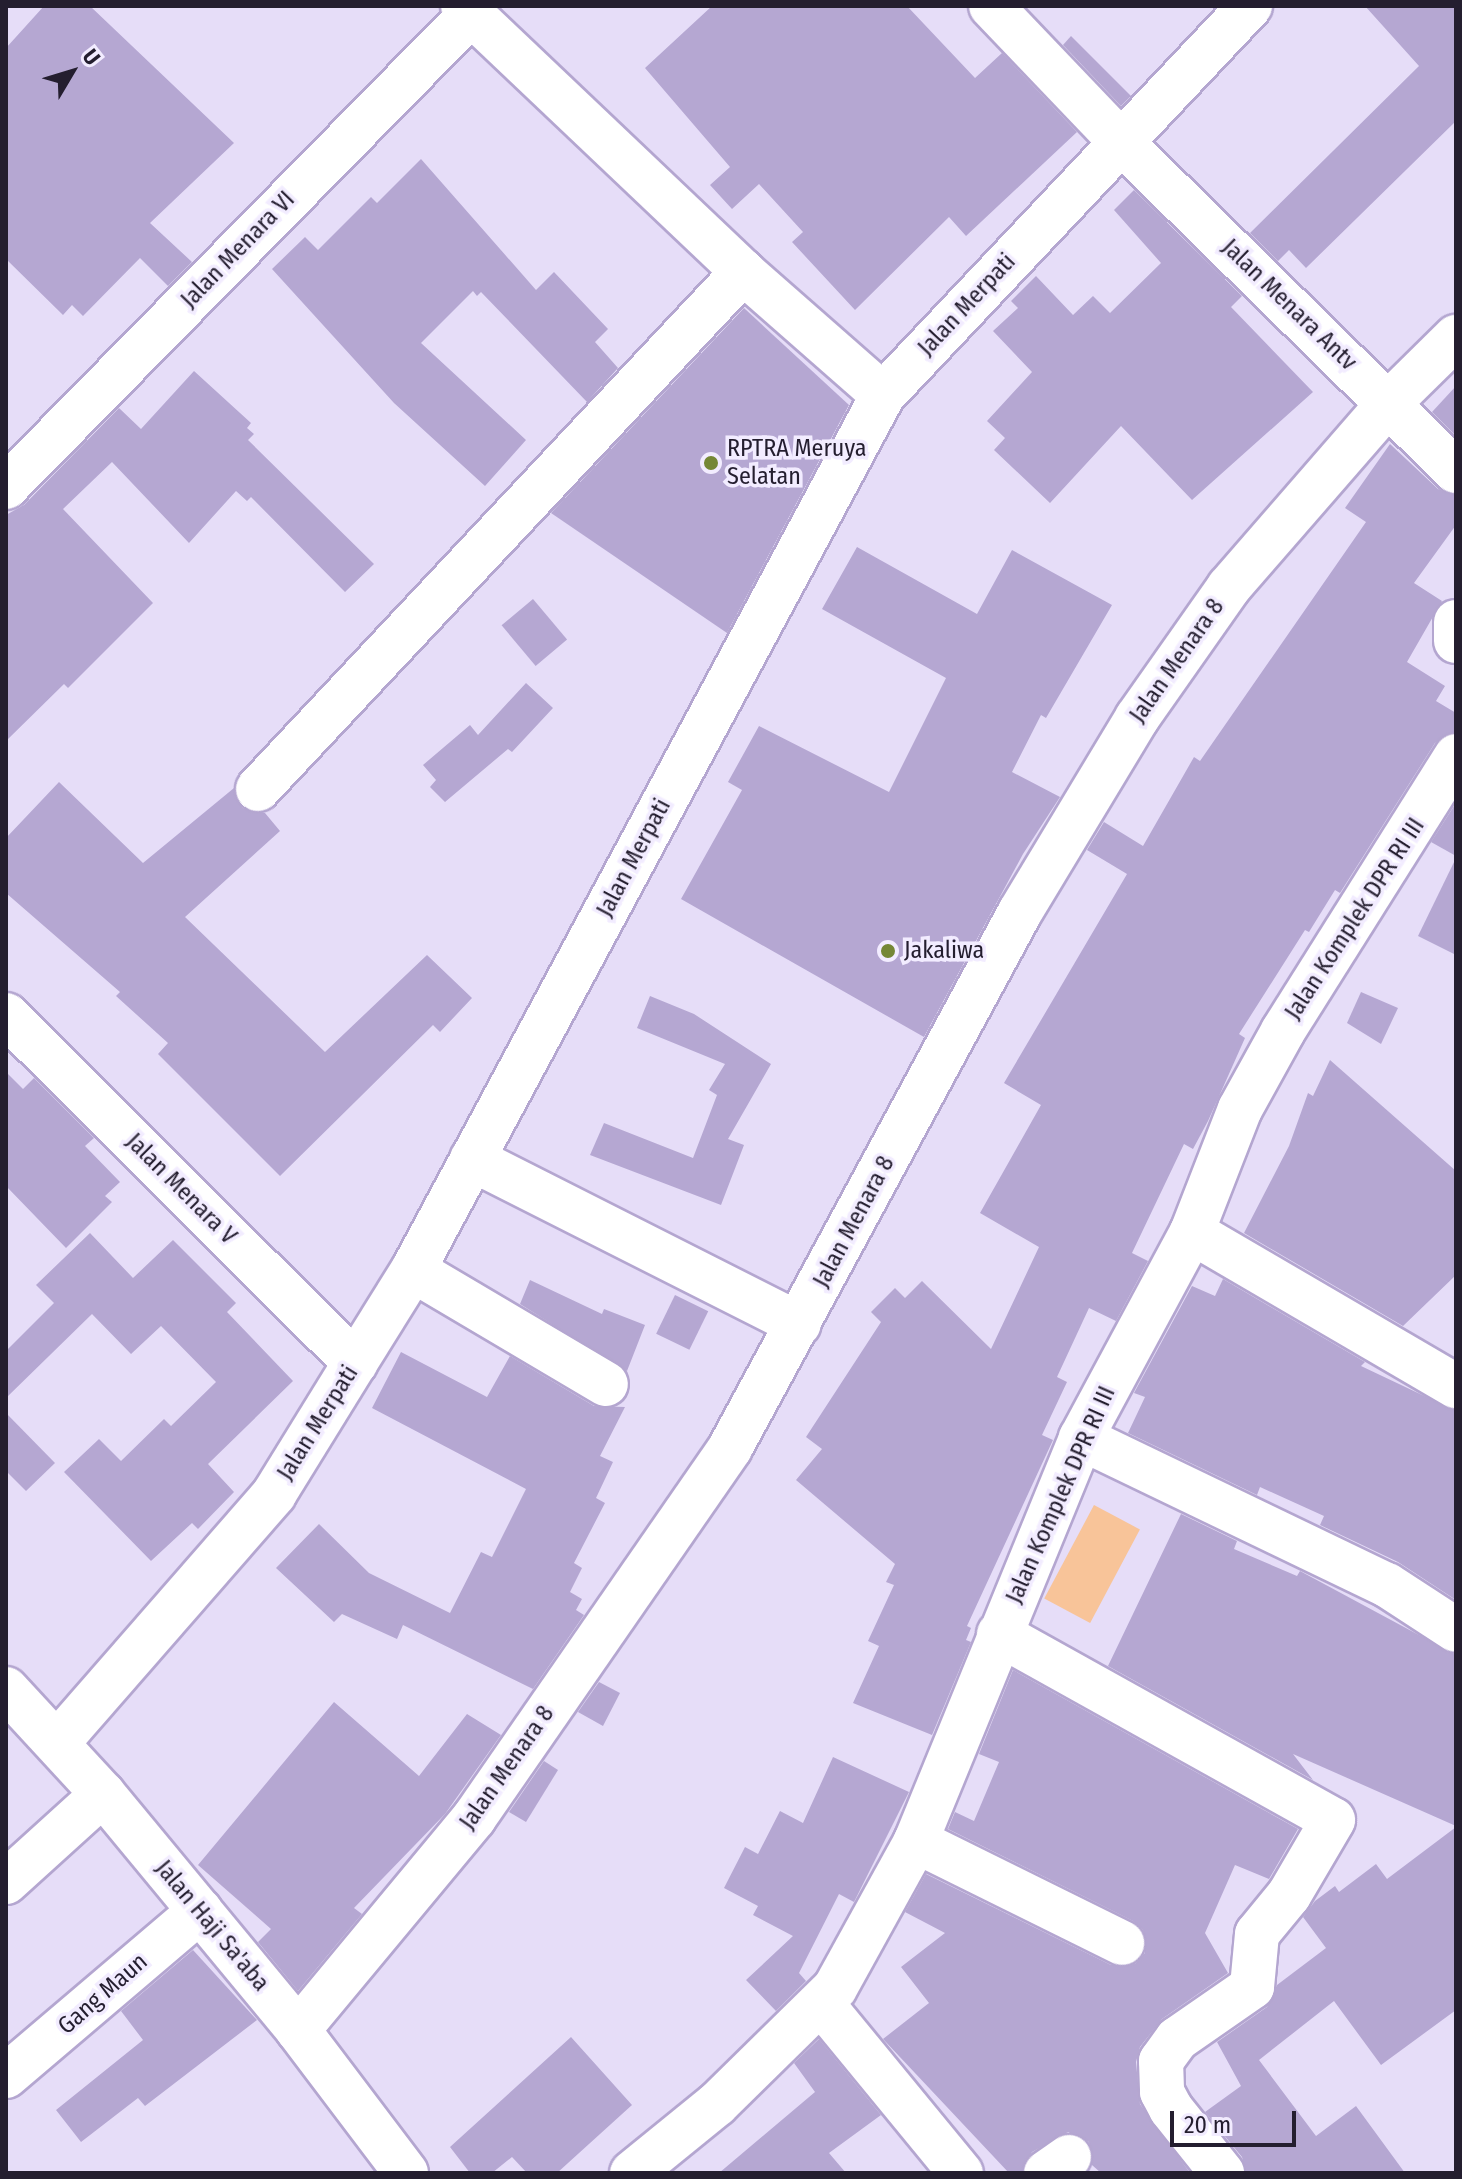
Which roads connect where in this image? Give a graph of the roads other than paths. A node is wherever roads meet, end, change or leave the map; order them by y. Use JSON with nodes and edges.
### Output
{"nodes":[{"id":1,"x":991,"y":6,"type":"edge"},
{"id":2,"x":1250,"y":6,"type":"edge"},
{"id":3,"x":467,"y":10,"type":"edge"},
{"id":4,"x":1120,"y":141,"type":"junction"},
{"id":5,"x":743,"y":272,"type":"junction"},
{"id":6,"x":1456,"y":337,"type":"edge"},
{"id":7,"x":883,"y":395,"type":"junction"},
{"id":8,"x":1390,"y":402,"type":"junction"},
{"id":9,"x":1456,"y":471,"type":"edge"},
{"id":10,"x":6,"y":487,"type":"edge"},
{"id":11,"x":1456,"y":622,"type":"edge"},
{"id":12,"x":1456,"y":641,"type":"edge"},
{"id":13,"x":1453,"y":771,"type":"edge"},
{"id":14,"x":258,"y":789,"type":"dead end"},
{"id":15,"x":6,"y":1015,"type":"edge"},
{"id":16,"x":472,"y":1159,"type":"junction"},
{"id":17,"x":1192,"y":1232,"type":"junction"},
{"id":18,"x":413,"y":1270,"type":"junction"},
{"id":19,"x":799,"y":1324,"type":"junction"},
{"id":20,"x":355,"y":1363,"type":"junction"},
{"id":21,"x":606,"y":1384,"type":"dead end"},
{"id":22,"x":1456,"y":1386,"type":"edge"},
{"id":23,"x":1081,"y":1438,"type":"junction"},
{"id":24,"x":1456,"y":1630,"type":"edge"},
{"id":25,"x":999,"y":1634,"type":"junction"},
{"id":26,"x":6,"y":1689,"type":"edge"},
{"id":27,"x":58,"y":1742,"type":"junction"},
{"id":28,"x":103,"y":1794,"type":"junction"},
{"id":29,"x":916,"y":1841,"type":"junction"},
{"id":30,"x":6,"y":1882,"type":"edge"},
{"id":31,"x":200,"y":1911,"type":"junction"},
{"id":32,"x":1122,"y":1943,"type":"dead end"},
{"id":33,"x":822,"y":2004,"type":"junction"},
{"id":34,"x":298,"y":2030,"type":"junction"},
{"id":35,"x":6,"y":2076,"type":"edge"},
{"id":36,"x":406,"y":2173,"type":"edge"},
{"id":37,"x":632,"y":2173,"type":"edge"},
{"id":38,"x":961,"y":2173,"type":"edge"},
{"id":39,"x":1222,"y":2173,"type":"edge"}],
"edges":[{"from":1,"to":4,"type":"street","name":"Jalan Menara Antv"},
{"from":2,"to":4,"type":"street","name":"Jalan Merpati"},
{"from":3,"to":5,"type":"street"},
{"from":3,"to":10,"type":"street","name":"Jalan Menara VI"},
{"from":4,"to":7,"type":"street","name":"Jalan Merpati"},
{"from":4,"to":8,"type":"street","name":"Jalan Menara Antv"},
{"from":5,"to":7,"type":"street"},
{"from":5,"to":14,"type":"street"},
{"from":6,"to":8,"type":"street","name":"Jalan Menara 8"},
{"from":7,"to":16,"type":"street","name":"Jalan Merpati"},
{"from":8,"to":9,"type":"street","name":"Jalan Menara Antv"},
{"from":8,"to":19,"type":"street","name":"Jalan Menara 8"},
{"from":11,"to":12,"type":"street"},
{"from":13,"to":17,"type":"street","name":"Jalan Komplek DPR RI III"},
{"from":15,"to":20,"type":"street","name":"Jalan Menara V"},
{"from":16,"to":18,"type":"street","name":"Jalan Merpati"},
{"from":16,"to":19,"type":"street"},
{"from":17,"to":22,"type":"street"},
{"from":17,"to":23,"type":"street","name":"Jalan Komplek DPR RI III"},
{"from":18,"to":20,"type":"street","name":"Jalan Merpati"},
{"from":18,"to":21,"type":"street"},
{"from":19,"to":34,"type":"street","name":"Jalan Menara 8"},
{"from":20,"to":27,"type":"street","name":"Jalan Merpati"},
{"from":23,"to":24,"type":"street"},
{"from":23,"to":25,"type":"street","name":"Jalan Komplek DPR RI III"},
{"from":25,"to":29,"type":"street","name":"Jalan Komplek DPR RI III"},
{"from":25,"to":39,"type":"street"},
{"from":26,"to":27,"type":"street","name":"Jalan Haji Sa'aba"},
{"from":27,"to":28,"type":"street","name":"Jalan Haji Sa'aba"},
{"from":28,"to":30,"type":"street"},
{"from":28,"to":31,"type":"street","name":"Jalan Haji Sa'aba"},
{"from":29,"to":32,"type":"street"},
{"from":29,"to":33,"type":"street","name":"Jalan Komplek DPR RI III"},
{"from":31,"to":34,"type":"street","name":"Jalan Haji Sa'aba"},
{"from":31,"to":35,"type":"street","name":"Gang Maun"},
{"from":33,"to":37,"type":"street","name":"Jalan Komplek DPR RI III"},
{"from":33,"to":38,"type":"street"},
{"from":34,"to":36,"type":"street","name":"Jalan Haji Sa'aba"}]}
